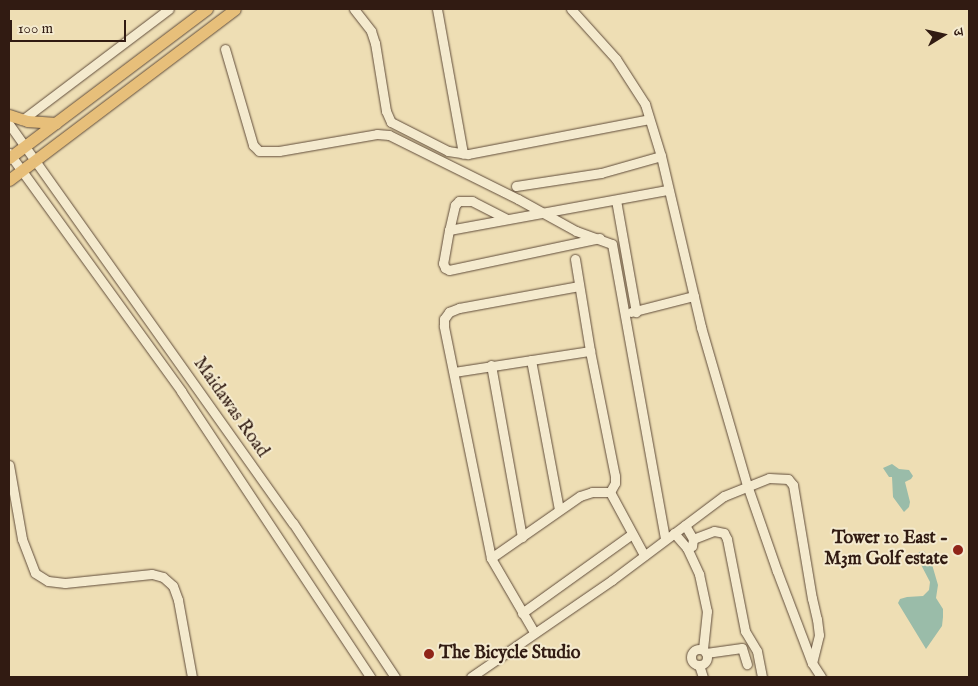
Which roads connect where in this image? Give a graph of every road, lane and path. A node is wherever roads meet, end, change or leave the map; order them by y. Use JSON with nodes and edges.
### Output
{"nodes":[{"id":1,"x":169,"y":9,"type":"edge"},
{"id":2,"x":207,"y":9,"type":"edge"},
{"id":3,"x":235,"y":9,"type":"edge"},
{"id":4,"x":355,"y":9,"type":"edge"},
{"id":5,"x":436,"y":9,"type":"edge"},
{"id":6,"x":571,"y":9,"type":"edge"},
{"id":7,"x":225,"y":49,"type":"dead end"},
{"id":8,"x":9,"y":115,"type":"edge"},
{"id":9,"x":650,"y":119,"type":"junction"},
{"id":10,"x":22,"y":120,"type":"junction"},
{"id":11,"x":56,"y":123,"type":"junction"},
{"id":12,"x":9,"y":124,"type":"edge"},
{"id":13,"x":25,"y":147,"type":"junction"},
{"id":14,"x":463,"y":154,"type":"junction"},
{"id":15,"x":10,"y":155,"type":"edge"},
{"id":16,"x":661,"y":156,"type":"junction"},
{"id":17,"x":34,"y":160,"type":"junction"},
{"id":18,"x":21,"y":171,"type":"junction"},
{"id":19,"x":9,"y":180,"type":"edge"},
{"id":20,"x":516,"y":186,"type":"dead end"},
{"id":21,"x":668,"y":190,"type":"junction"},
{"id":22,"x":616,"y":200,"type":"junction"},
{"id":23,"x":542,"y":213,"type":"junction"},
{"id":24,"x":507,"y":219,"type":"junction"},
{"id":25,"x":449,"y":230,"type":"junction"},
{"id":26,"x":600,"y":238,"type":"junction"},
{"id":27,"x":575,"y":259,"type":"dead end"},
{"id":28,"x":579,"y":286,"type":"junction"},
{"id":29,"x":694,"y":296,"type":"junction"},
{"id":30,"x":636,"y":312,"type":"junction"},
{"id":31,"x":626,"y":313,"type":"junction"},
{"id":32,"x":590,"y":351,"type":"junction"},
{"id":33,"x":531,"y":360,"type":"junction"},
{"id":34,"x":491,"y":365,"type":"junction"},
{"id":35,"x":454,"y":372,"type":"junction"},
{"id":36,"x":9,"y":465,"type":"edge"},
{"id":37,"x":747,"y":485,"type":"junction"},
{"id":38,"x":610,"y":492,"type":"junction"},
{"id":39,"x":559,"y":509,"type":"junction"},
{"id":40,"x":685,"y":525,"type":"junction"},
{"id":41,"x":674,"y":533,"type":"junction"},
{"id":42,"x":632,"y":534,"type":"junction"},
{"id":43,"x":522,"y":536,"type":"junction"},
{"id":44,"x":665,"y":539,"type":"junction"},
{"id":45,"x":694,"y":539,"type":"junction"},
{"id":46,"x":687,"y":548,"type":"junction"},
{"id":47,"x":644,"y":555,"type":"junction"},
{"id":48,"x":491,"y":558,"type":"junction"},
{"id":49,"x":522,"y":613,"type":"junction"},
{"id":50,"x":534,"y":632,"type":"junction"},
{"id":51,"x":704,"y":651,"type":"junction"},
{"id":52,"x":812,"y":662,"type":"junction"},
{"id":53,"x":699,"y":664,"type":"junction"},
{"id":54,"x":747,"y":664,"type":"dead end"},
{"id":55,"x":192,"y":677,"type":"edge"},
{"id":56,"x":370,"y":677,"type":"edge"},
{"id":57,"x":395,"y":677,"type":"edge"},
{"id":58,"x":471,"y":677,"type":"edge"},
{"id":59,"x":703,"y":677,"type":"edge"},
{"id":60,"x":762,"y":677,"type":"edge"},
{"id":61,"x":821,"y":677,"type":"edge"}],
"edges":[{"from":1,"to":10,"type":"street"},
{"from":2,"to":11,"type":"main road"},
{"from":3,"to":17,"type":"main road"},
{"from":4,"to":14,"type":"street"},
{"from":5,"to":14,"type":"street"},
{"from":6,"to":9,"type":"street"},
{"from":7,"to":23,"type":"street"},
{"from":8,"to":10,"type":"main road"},
{"from":9,"to":14,"type":"street"},
{"from":9,"to":16,"type":"street"},
{"from":10,"to":11,"type":"main road"},
{"from":11,"to":13,"type":"main road"},
{"from":12,"to":13,"type":"street","name":"Maidawas Road"},
{"from":13,"to":15,"type":"main road"},
{"from":13,"to":17,"type":"street","name":"Maidawas Road"},
{"from":15,"to":18,"type":"street","name":"Maidawas Road"},
{"from":16,"to":20,"type":"street"},
{"from":16,"to":21,"type":"street"},
{"from":17,"to":18,"type":"main road"},
{"from":17,"to":57,"type":"street","name":"Maidawas Road"},
{"from":18,"to":19,"type":"main road"},
{"from":18,"to":56,"type":"street","name":"Maidawas Road"},
{"from":21,"to":22,"type":"street"},
{"from":21,"to":29,"type":"street"},
{"from":22,"to":23,"type":"street"},
{"from":22,"to":30,"type":"street"},
{"from":23,"to":24,"type":"street"},
{"from":23,"to":26,"type":"street"},
{"from":24,"to":25,"type":"street"},
{"from":24,"to":25,"type":"street"},
{"from":25,"to":26,"type":"street"},
{"from":26,"to":31,"type":"street"},
{"from":27,"to":28,"type":"street"},
{"from":28,"to":32,"type":"street"},
{"from":28,"to":35,"type":"street"},
{"from":29,"to":30,"type":"street"},
{"from":29,"to":37,"type":"street"},
{"from":30,"to":31,"type":"street"},
{"from":31,"to":44,"type":"street"},
{"from":32,"to":33,"type":"street"},
{"from":32,"to":38,"type":"street"},
{"from":33,"to":34,"type":"street"},
{"from":33,"to":39,"type":"street"},
{"from":34,"to":35,"type":"street"},
{"from":34,"to":43,"type":"street"},
{"from":35,"to":48,"type":"street"},
{"from":36,"to":55,"type":"street"},
{"from":37,"to":40,"type":"street"},
{"from":37,"to":52,"type":"street"},
{"from":37,"to":52,"type":"street"},
{"from":38,"to":39,"type":"street"},
{"from":38,"to":42,"type":"street"},
{"from":39,"to":43,"type":"street"},
{"from":40,"to":41,"type":"street"},
{"from":40,"to":45,"type":"street"},
{"from":41,"to":44,"type":"street"},
{"from":41,"to":46,"type":"street"},
{"from":42,"to":47,"type":"street"},
{"from":42,"to":49,"type":"street"},
{"from":43,"to":48,"type":"street"},
{"from":44,"to":47,"type":"street"},
{"from":45,"to":46,"type":"street"},
{"from":45,"to":60,"type":"street"},
{"from":46,"to":51,"type":"street"},
{"from":47,"to":50,"type":"street"},
{"from":48,"to":49,"type":"street"},
{"from":49,"to":50,"type":"street"},
{"from":50,"to":58,"type":"street"},
{"from":51,"to":53,"type":"street"},
{"from":51,"to":53,"type":"street"},
{"from":51,"to":54,"type":"street"},
{"from":52,"to":61,"type":"street"},
{"from":53,"to":59,"type":"street"}]}
